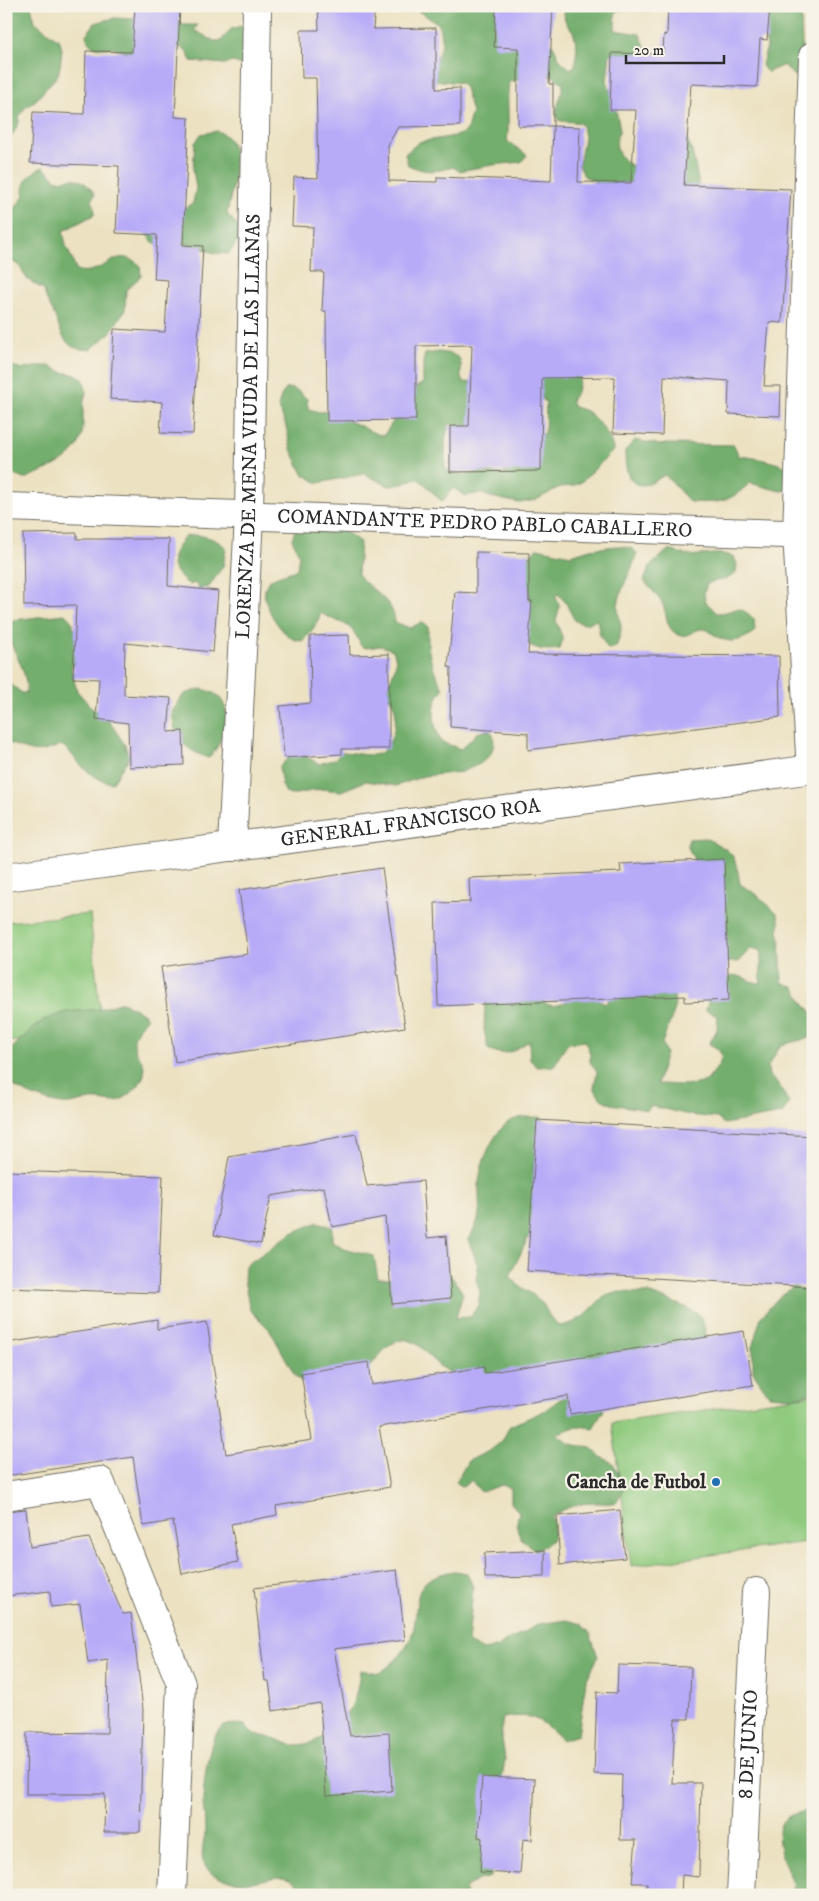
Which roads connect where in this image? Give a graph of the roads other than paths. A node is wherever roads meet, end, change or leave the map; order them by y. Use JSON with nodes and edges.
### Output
{"nodes":[{"id":1,"x":257,"y":6,"type":"edge"},
{"id":2,"x":813,"y":56,"type":"edge"},
{"id":3,"x":6,"y":508,"type":"edge"},
{"id":4,"x":248,"y":516,"type":"junction"},
{"id":5,"x":805,"y":534,"type":"edge"},
{"id":6,"x":812,"y":770,"type":"edge"},
{"id":7,"x":232,"y":847,"type":"junction"},
{"id":8,"x":6,"y":877,"type":"edge"},
{"id":9,"x":6,"y":1496,"type":"edge"},
{"id":10,"x":756,"y":1592,"type":"dead end"},
{"id":11,"x":172,"y":1895,"type":"edge"},
{"id":12,"x":741,"y":1895,"type":"edge"}],
"edges":[{"from":1,"to":4,"type":"street","name":"LORENZA DE MENA VIUDA DE LAS LLANAS"},
{"from":2,"to":5,"type":"street"},
{"from":3,"to":4,"type":"street","name":"COMANDANTE PEDRO PABLO CABALLERO"},
{"from":4,"to":5,"type":"street","name":"COMANDANTE PEDRO PABLO CABALLERO"},
{"from":4,"to":7,"type":"street","name":"LORENZA DE MENA VIUDA DE LAS LLANAS"},
{"from":5,"to":6,"type":"street"},
{"from":6,"to":7,"type":"street","name":"GENERAL FRANCISCO ROA"},
{"from":7,"to":8,"type":"street","name":"GENERAL FRANCISCO ROA"},
{"from":9,"to":11,"type":"street"},
{"from":10,"to":12,"type":"street","name":"8 DE JUNIO"}]}
